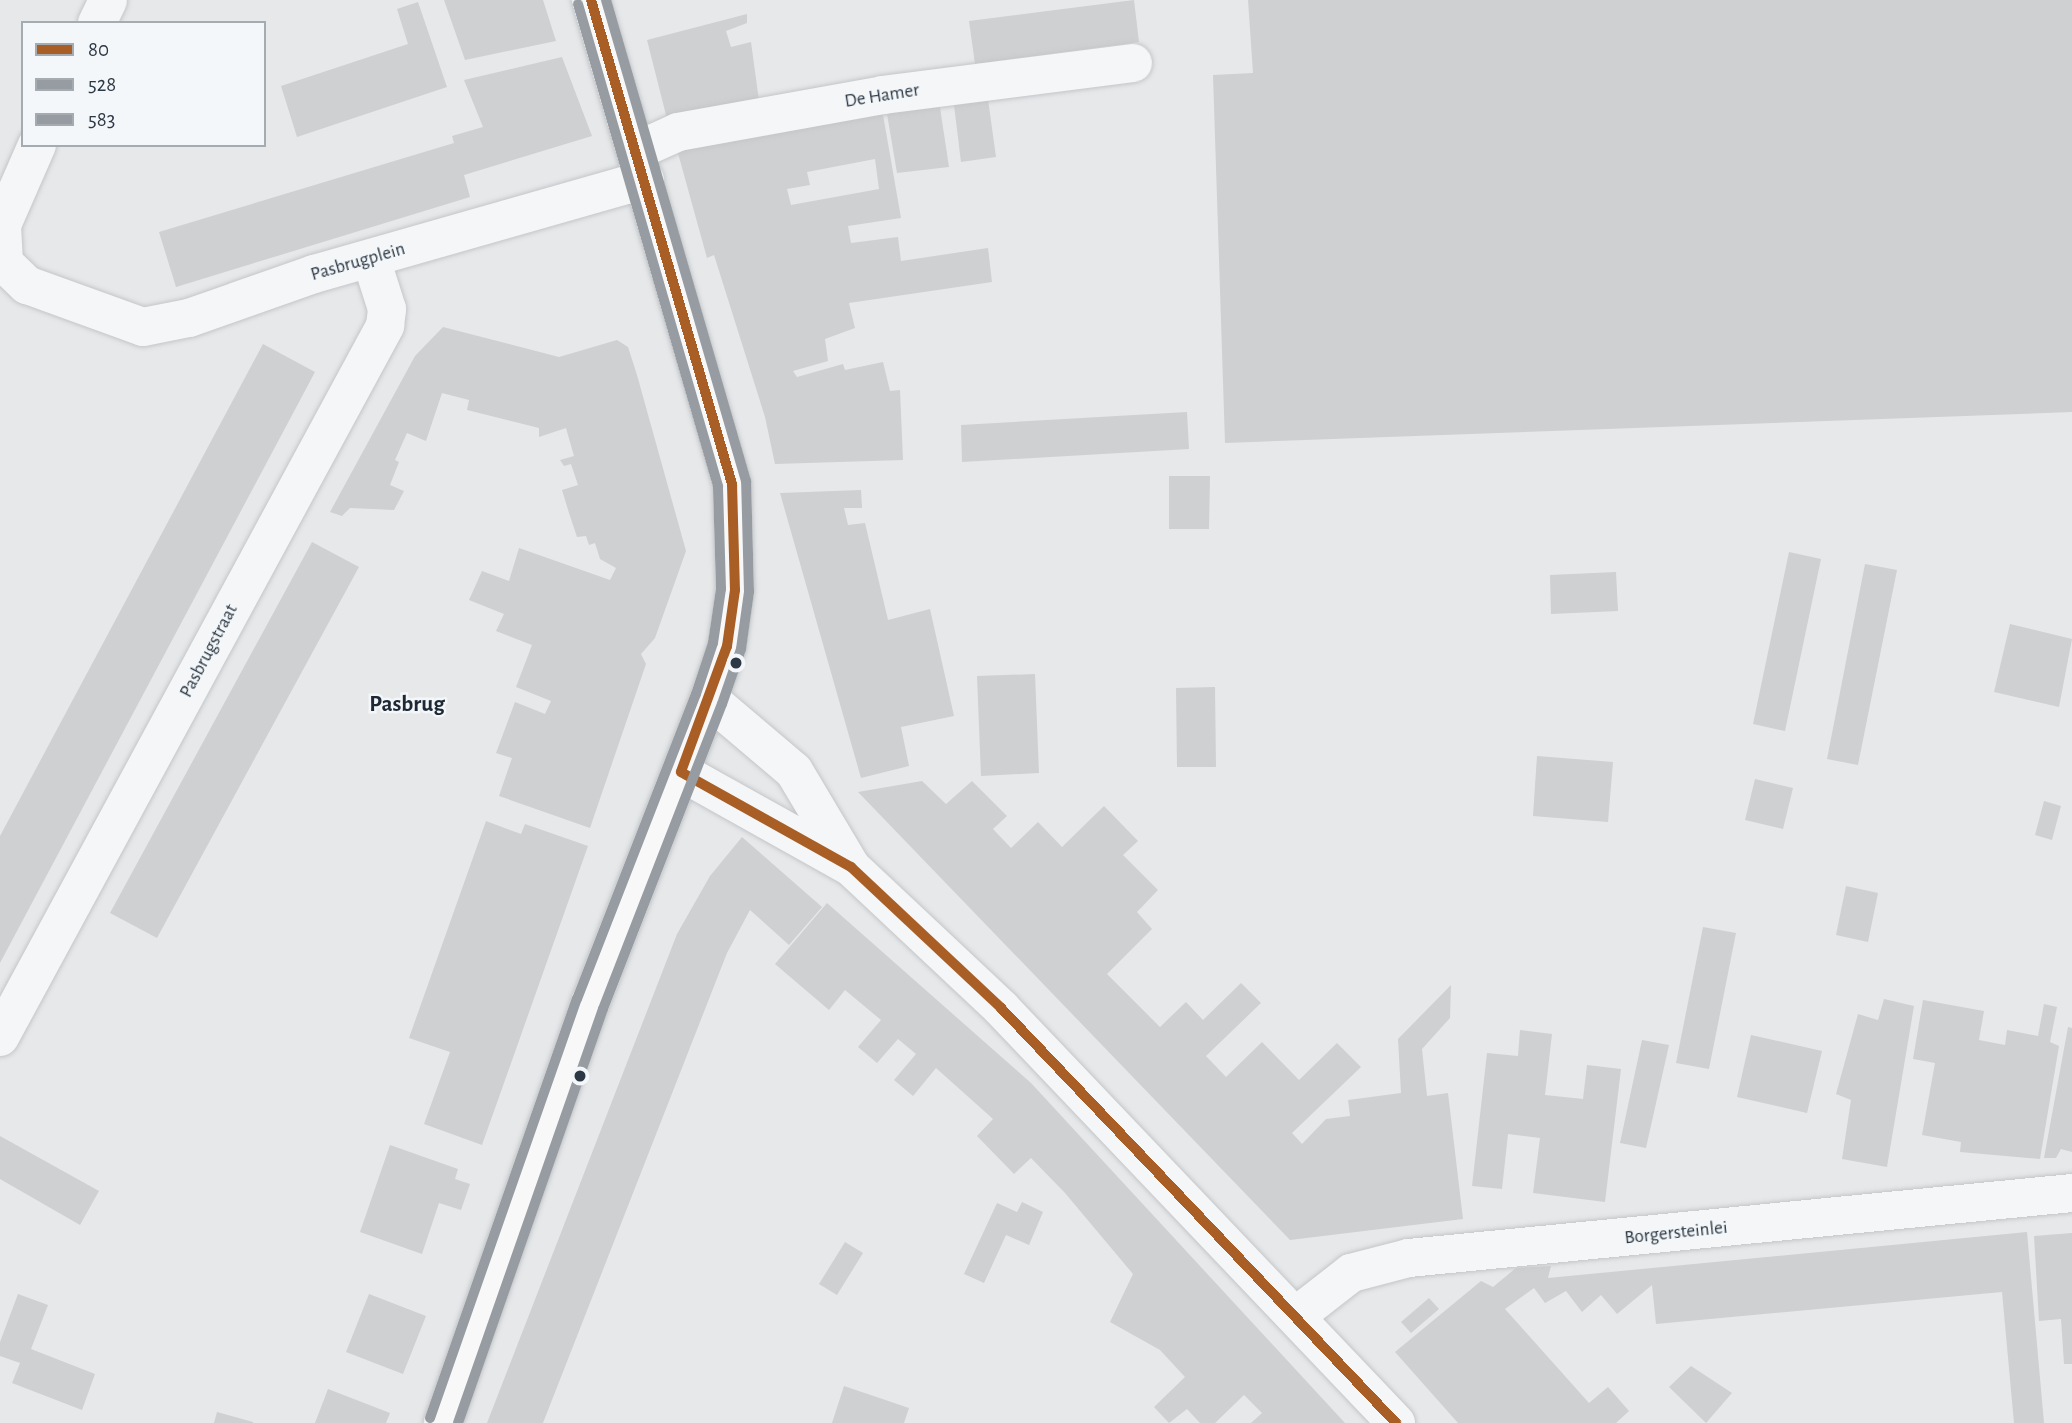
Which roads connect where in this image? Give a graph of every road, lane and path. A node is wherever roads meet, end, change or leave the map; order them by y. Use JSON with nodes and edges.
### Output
{"nodes":[{"id":1,"x":108,"y":0,"type":"edge"},
{"id":2,"x":591,"y":0,"type":"edge"},
{"id":3,"x":98,"y":21,"type":"edge"},
{"id":4,"x":1133,"y":63,"type":"dead end"},
{"id":5,"x":36,"y":147,"type":"edge"},
{"id":6,"x":640,"y":165,"type":"junction"},
{"id":7,"x":371,"y":259,"type":"junction"},
{"id":8,"x":709,"y":699,"type":"junction"},
{"id":9,"x":681,"y":772,"type":"junction"},
{"id":10,"x":851,"y":867,"type":"junction"},
{"id":11,"x":0,"y":1037,"type":"edge"},
{"id":12,"x":2072,"y":1193,"type":"edge"},
{"id":13,"x":1296,"y":1317,"type":"junction"},
{"id":14,"x":443,"y":1423,"type":"edge"},
{"id":15,"x":1396,"y":1423,"type":"edge"}],
"edges":[{"from":1,"to":3,"type":"street"},
{"from":2,"to":6,"type":"main road"},
{"from":4,"to":6,"type":"street","name":"De Hamer"},
{"from":5,"to":7,"type":"street","name":"Pasbrugplein"},
{"from":6,"to":7,"type":"street","name":"Pasbrugplein"},
{"from":6,"to":8,"type":"main road"},
{"from":7,"to":11,"type":"street","name":"Pasbrugstraat"},
{"from":8,"to":9,"type":"main road"},
{"from":8,"to":10,"type":"street"},
{"from":9,"to":10,"type":"street"},
{"from":9,"to":14,"type":"main road"},
{"from":10,"to":13,"type":"street"},
{"from":12,"to":13,"type":"street","name":"Borgersteinlei"},
{"from":13,"to":15,"type":"street"}]}
